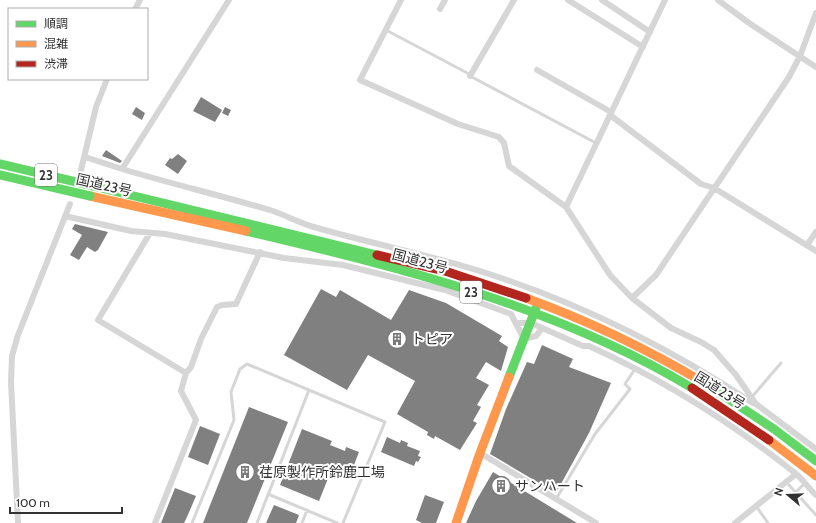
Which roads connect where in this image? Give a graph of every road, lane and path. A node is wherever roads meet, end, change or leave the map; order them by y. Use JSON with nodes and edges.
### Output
{"nodes":[{"id":1,"x":229,"y":0,"type":"edge"},
{"id":2,"x":401,"y":0,"type":"edge"},
{"id":3,"x":445,"y":0,"type":"edge"},
{"id":4,"x":514,"y":0,"type":"edge"},
{"id":5,"x":568,"y":0,"type":"edge"},
{"id":6,"x":602,"y":0,"type":"edge"},
{"id":7,"x":664,"y":0,"type":"edge"},
{"id":8,"x":718,"y":0,"type":"edge"},
{"id":9,"x":440,"y":9,"type":"dead end"},
{"id":10,"x":816,"y":13,"type":"edge"},
{"id":11,"x":386,"y":30,"type":"junction"},
{"id":12,"x":650,"y":32,"type":"junction"},
{"id":13,"x":643,"y":47,"type":"junction"},
{"id":14,"x":800,"y":56,"type":"junction"},
{"id":15,"x":816,"y":67,"type":"edge"},
{"id":16,"x":537,"y":70,"type":"dead end"},
{"id":17,"x":470,"y":75,"type":"junction"},
{"id":18,"x":107,"y":80,"type":"edge"},
{"id":19,"x":610,"y":113,"type":"junction"},
{"id":20,"x":596,"y":143,"type":"junction"},
{"id":21,"x":85,"y":157,"type":"junction"},
{"id":22,"x":0,"y":164,"type":"edge"},
{"id":23,"x":122,"y":169,"type":"junction"},
{"id":24,"x":81,"y":170,"type":"dead end"},
{"id":25,"x":0,"y":175,"type":"edge"},
{"id":26,"x":714,"y":188,"type":"junction"},
{"id":27,"x":70,"y":204,"type":"dead end"},
{"id":28,"x":566,"y":207,"type":"junction"},
{"id":29,"x":65,"y":216,"type":"junction"},
{"id":30,"x":816,"y":232,"type":"edge"},
{"id":31,"x":150,"y":233,"type":"junction"},
{"id":32,"x":806,"y":245,"type":"junction"},
{"id":33,"x":816,"y":251,"type":"edge"},
{"id":34,"x":260,"y":252,"type":"junction"},
{"id":35,"x":632,"y":298,"type":"junction"},
{"id":36,"x":539,"y":301,"type":"junction"},
{"id":37,"x":534,"y":313,"type":"junction"},
{"id":38,"x":516,"y":323,"type":"junction"},
{"id":39,"x":531,"y":323,"type":"junction"},
{"id":40,"x":542,"y":328,"type":"junction"},
{"id":41,"x":593,"y":337,"type":"junction"},
{"id":42,"x":524,"y":339,"type":"junction"},
{"id":43,"x":589,"y":346,"type":"junction"},
{"id":44,"x":781,"y":363,"type":"dead end"},
{"id":45,"x":636,"y":369,"type":"junction"},
{"id":46,"x":186,"y":373,"type":"junction"},
{"id":47,"x":309,"y":390,"type":"junction"},
{"id":48,"x":751,"y":398,"type":"junction"},
{"id":49,"x":756,"y":404,"type":"junction"},
{"id":50,"x":816,"y":449,"type":"edge"},
{"id":51,"x":480,"y":453,"type":"junction"},
{"id":52,"x":816,"y":461,"type":"edge"},
{"id":53,"x":796,"y":474,"type":"junction"},
{"id":54,"x":816,"y":476,"type":"edge"},
{"id":55,"x":805,"y":483,"type":"junction"},
{"id":56,"x":789,"y":485,"type":"dead end"},
{"id":57,"x":796,"y":492,"type":"junction"},
{"id":58,"x":268,"y":494,"type":"junction"},
{"id":59,"x":816,"y":495,"type":"edge"},
{"id":60,"x":556,"y":499,"type":"junction"},
{"id":61,"x":756,"y":506,"type":"junction"},
{"id":62,"x":307,"y":510,"type":"junction"},
{"id":63,"x":816,"y":515,"type":"edge"},
{"id":64,"x":18,"y":523,"type":"edge"},
{"id":65,"x":155,"y":523,"type":"edge"},
{"id":66,"x":192,"y":523,"type":"edge"},
{"id":67,"x":257,"y":523,"type":"edge"},
{"id":68,"x":302,"y":523,"type":"edge"},
{"id":69,"x":338,"y":523,"type":"edge"},
{"id":70,"x":344,"y":523,"type":"edge"},
{"id":71,"x":456,"y":523,"type":"edge"},
{"id":72,"x":596,"y":523,"type":"edge"},
{"id":73,"x":735,"y":523,"type":"edge"},
{"id":74,"x":768,"y":523,"type":"edge"}],
"edges":[{"from":1,"to":23,"type":"street"},
{"from":2,"to":11,"type":"street"},
{"from":3,"to":9,"type":"street"},
{"from":4,"to":17,"type":"street"},
{"from":5,"to":13,"type":"street"},
{"from":6,"to":12,"type":"street"},
{"from":7,"to":12,"type":"street"},
{"from":8,"to":14,"type":"street"},
{"from":10,"to":14,"type":"street"},
{"from":11,"to":17,"type":"lane"},
{"from":11,"to":28,"type":"street"},
{"from":12,"to":13,"type":"street"},
{"from":13,"to":19,"type":"street"},
{"from":14,"to":15,"type":"street"},
{"from":14,"to":26,"type":"street"},
{"from":16,"to":19,"type":"street"},
{"from":17,"to":20,"type":"lane"},
{"from":18,"to":21,"type":"street"},
{"from":19,"to":20,"type":"street"},
{"from":19,"to":26,"type":"street"},
{"from":20,"to":28,"type":"street"},
{"from":21,"to":23,"type":"street"},
{"from":21,"to":24,"type":"street"},
{"from":22,"to":36,"type":"main road","name":"国道23号","number":"23","bridge":true},
{"from":23,"to":49,"type":"street"},
{"from":25,"to":37,"type":"main road","name":"国道23号","number":"23","bridge":true},
{"from":26,"to":32,"type":"street"},
{"from":26,"to":35,"type":"street"},
{"from":27,"to":29,"type":"street"},
{"from":28,"to":35,"type":"street"},
{"from":29,"to":31,"type":"street"},
{"from":29,"to":64,"type":"street"},
{"from":30,"to":32,"type":"street"},
{"from":31,"to":34,"type":"street"},
{"from":31,"to":46,"type":"street"},
{"from":32,"to":33,"type":"street"},
{"from":34,"to":38,"type":"street"},
{"from":34,"to":46,"type":"street"},
{"from":35,"to":48,"type":"street"},
{"from":36,"to":37,"type":"main road"},
{"from":36,"to":52,"type":"main road","name":"国道23号","number":"23"},
{"from":37,"to":39,"type":"main road"},
{"from":37,"to":41,"type":"main road","name":"国道23号","number":"23"},
{"from":38,"to":39,"type":"street"},
{"from":38,"to":42,"type":"street"},
{"from":39,"to":40,"type":"street"},
{"from":39,"to":42,"type":"main road"},
{"from":40,"to":42,"type":"street"},
{"from":40,"to":43,"type":"street"},
{"from":41,"to":43,"type":"street"},
{"from":41,"to":54,"type":"main road","name":"国道23号","number":"23"},
{"from":42,"to":51,"type":"main road"},
{"from":43,"to":45,"type":"street"},
{"from":44,"to":48,"type":"lane"},
{"from":45,"to":53,"type":"street"},
{"from":45,"to":60,"type":"lane"},
{"from":46,"to":65,"type":"street"},
{"from":47,"to":58,"type":"lane"},
{"from":47,"to":66,"type":"lane"},
{"from":47,"to":70,"type":"lane"},
{"from":48,"to":49,"type":"street"},
{"from":49,"to":50,"type":"street"},
{"from":51,"to":60,"type":"street"},
{"from":51,"to":71,"type":"main road"},
{"from":53,"to":55,"type":"street"},
{"from":53,"to":61,"type":"street"},
{"from":55,"to":57,"type":"lane"},
{"from":55,"to":59,"type":"street"},
{"from":56,"to":57,"type":"lane"},
{"from":57,"to":63,"type":"lane"},
{"from":58,"to":62,"type":"lane"},
{"from":58,"to":67,"type":"lane"},
{"from":60,"to":72,"type":"street"},
{"from":61,"to":73,"type":"street"},
{"from":61,"to":74,"type":"lane"},
{"from":62,"to":68,"type":"lane"},
{"from":62,"to":69,"type":"lane"}]}
